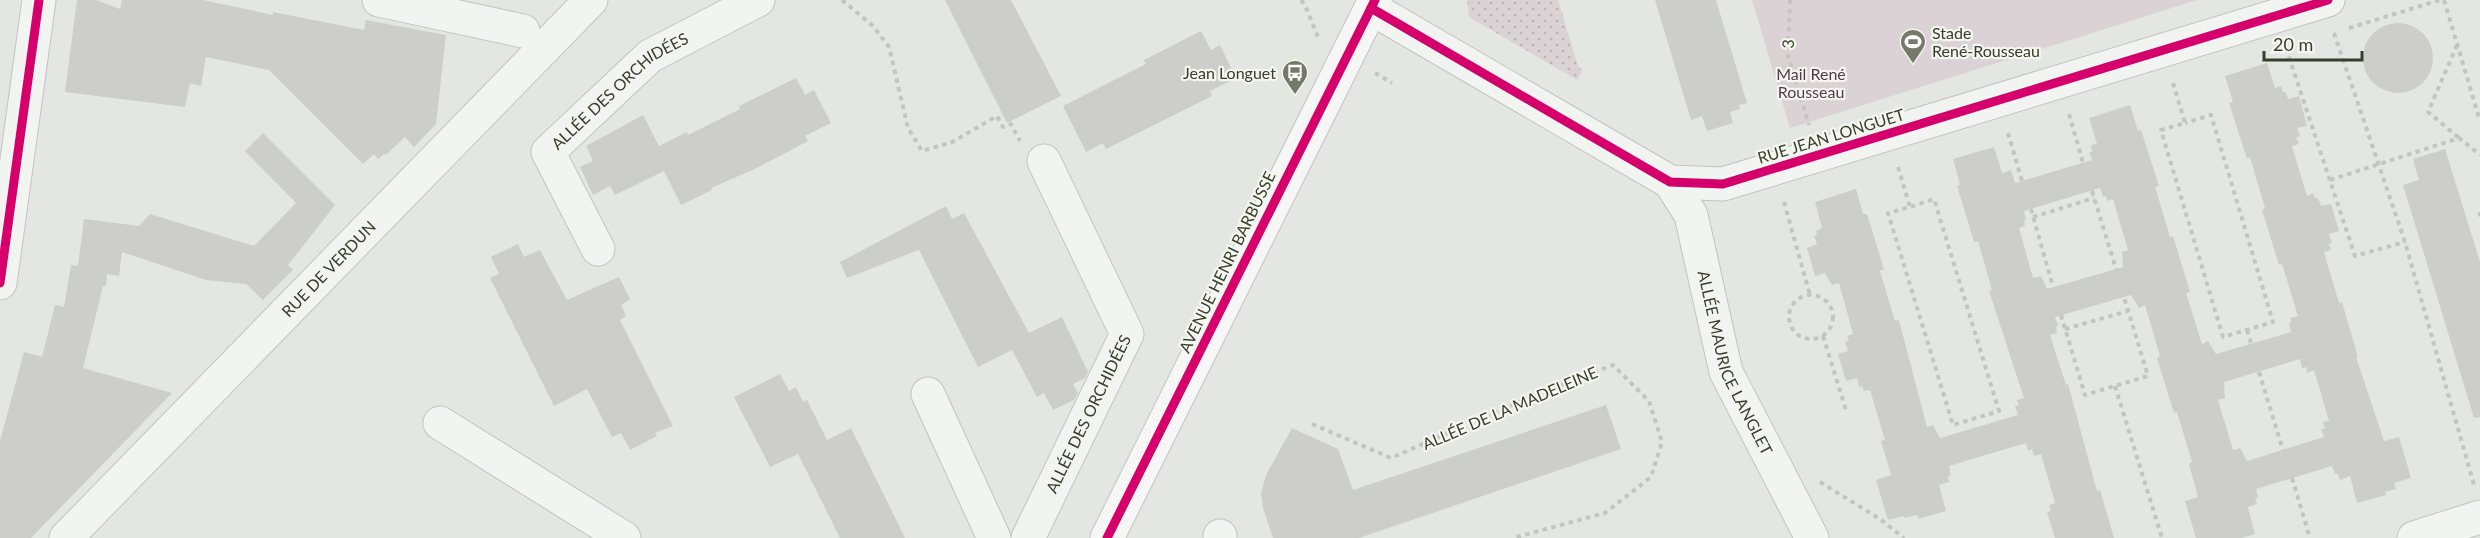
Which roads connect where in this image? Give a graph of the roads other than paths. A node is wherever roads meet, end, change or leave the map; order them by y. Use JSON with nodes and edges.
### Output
{"nodes":[{"id":1,"x":39,"y":0,"type":"edge"},
{"id":2,"x":379,"y":0,"type":"edge"},
{"id":3,"x":591,"y":0,"type":"edge"},
{"id":4,"x":758,"y":0,"type":"edge"},
{"id":5,"x":2328,"y":0,"type":"edge"},
{"id":6,"x":1373,"y":4,"type":"edge"},
{"id":7,"x":523,"y":30,"type":"dead end"},
{"id":8,"x":1044,"y":161,"type":"road end"},
{"id":9,"x":1670,"y":182,"type":"junction"},
{"id":10,"x":598,"y":249,"type":"dead end"},
{"id":11,"x":0,"y":283,"type":"edge"},
{"id":12,"x":928,"y":394,"type":"dead end"},
{"id":13,"x":440,"y":423,"type":"dead end"},
{"id":14,"x":2478,"y":507,"type":"edge"},
{"id":15,"x":66,"y":538,"type":"edge"},
{"id":16,"x":624,"y":538,"type":"edge"},
{"id":17,"x":994,"y":538,"type":"edge"},
{"id":18,"x":1028,"y":538,"type":"edge"},
{"id":19,"x":1107,"y":538,"type":"edge"},
{"id":20,"x":1812,"y":538,"type":"edge"},
{"id":21,"x":2414,"y":538,"type":"edge"}],
"edges":[{"from":1,"to":11,"type":"street"},
{"from":2,"to":7,"type":"street"},
{"from":3,"to":15,"type":"street","name":"RUE DE VERDUN"},
{"from":4,"to":10,"type":"street","name":"ALLÉE DES ORCHIDÉES"},
{"from":5,"to":9,"type":"street","name":"RUE JEAN LONGUET"},
{"from":6,"to":9,"type":"street","name":"RUE JEAN LONGUET"},
{"from":6,"to":19,"type":"main road","name":"AVENUE HENRI BARBUSSE"},
{"from":8,"to":18,"type":"street","name":"ALLÉE DES ORCHIDÉES"},
{"from":9,"to":20,"type":"street","name":"ALLÉE MAURICE LANGLET"},
{"from":12,"to":17,"type":"street"},
{"from":13,"to":16,"type":"street"},
{"from":14,"to":21,"type":"street"}]}
